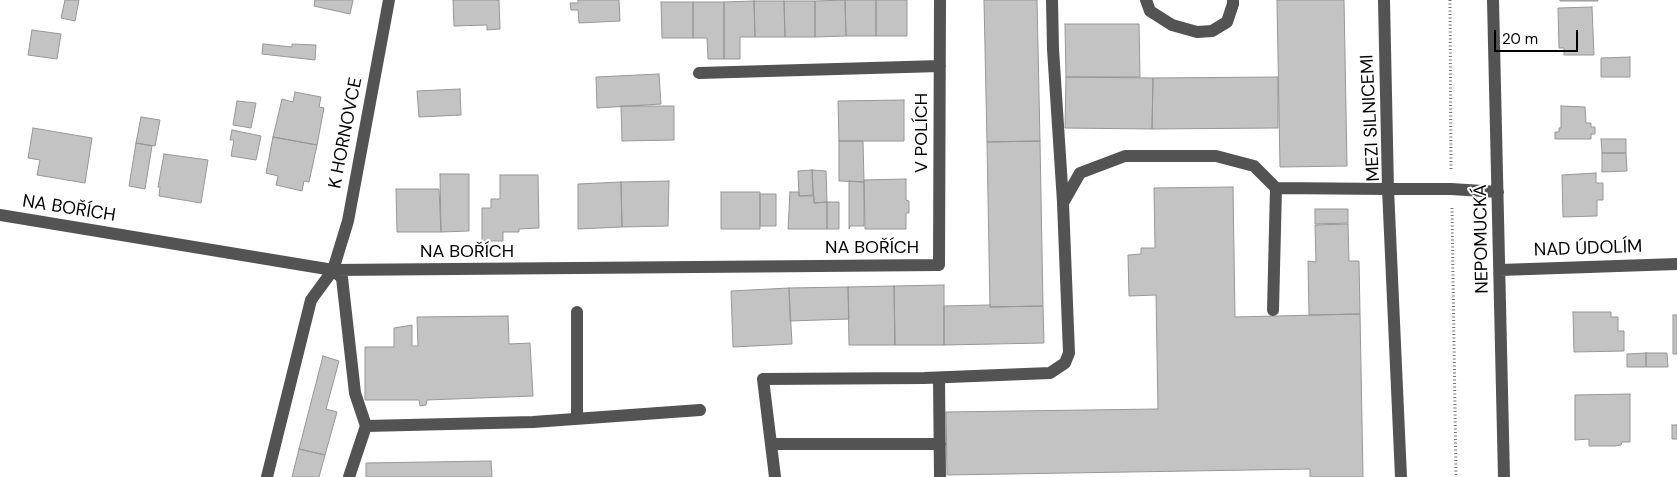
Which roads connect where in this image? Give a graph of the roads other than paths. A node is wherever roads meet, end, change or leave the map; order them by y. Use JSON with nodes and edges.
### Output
{"nodes":[{"id":1,"x":389,"y":0,"type":"edge"},
{"id":2,"x":940,"y":0,"type":"edge"},
{"id":3,"x":1052,"y":0,"type":"edge"},
{"id":4,"x":1146,"y":0,"type":"edge"},
{"id":5,"x":1233,"y":0,"type":"edge"},
{"id":6,"x":1384,"y":0,"type":"edge"},
{"id":7,"x":1493,"y":0,"type":"edge"},
{"id":8,"x":940,"y":66,"type":"junction"},
{"id":9,"x":699,"y":73,"type":"dead end"},
{"id":10,"x":1276,"y":188,"type":"junction"},
{"id":11,"x":1388,"y":188,"type":"junction"},
{"id":12,"x":1498,"y":192,"type":"junction"},
{"id":13,"x":1063,"y":203,"type":"junction"},
{"id":14,"x":0,"y":215,"type":"edge"},
{"id":15,"x":1677,"y":264,"type":"edge"},
{"id":16,"x":939,"y":265,"type":"joint"},
{"id":17,"x":332,"y":270,"type":"junction"},
{"id":18,"x":1500,"y":270,"type":"junction"},
{"id":19,"x":1273,"y":310,"type":"dead end"},
{"id":20,"x":577,"y":312,"type":"dead end"},
{"id":21,"x":938,"y":378,"type":"junction"},
{"id":22,"x":700,"y":410,"type":"dead end"},
{"id":23,"x":577,"y":419,"type":"junction"},
{"id":24,"x":366,"y":426,"type":"junction"},
{"id":25,"x":771,"y":444,"type":"junction"},
{"id":26,"x":940,"y":444,"type":"junction"},
{"id":27,"x":267,"y":477,"type":"edge"},
{"id":28,"x":349,"y":477,"type":"edge"},
{"id":29,"x":774,"y":477,"type":"edge"},
{"id":30,"x":940,"y":477,"type":"edge"},
{"id":31,"x":1401,"y":477,"type":"edge"},
{"id":32,"x":1504,"y":477,"type":"edge"}],
"edges":[{"from":1,"to":17,"type":"street","name":"K HORNOVCE"},
{"from":2,"to":8,"type":"street","name":"V POLÍCH"},
{"from":3,"to":13,"type":"street"},
{"from":4,"to":5,"type":"street"},
{"from":6,"to":11,"type":"street","name":"MEZI SILNICEMI"},
{"from":7,"to":12,"type":"street","name":"NEPOMUCKÁ"},
{"from":8,"to":9,"type":"street"},
{"from":8,"to":16,"type":"street","name":"V POLÍCH"},
{"from":10,"to":11,"type":"street"},
{"from":10,"to":13,"type":"street"},
{"from":10,"to":19,"type":"street"},
{"from":11,"to":12,"type":"street","name":"MEZI SILNICEMI"},
{"from":11,"to":31,"type":"street"},
{"from":12,"to":18,"type":"street","name":"NEPOMUCKÁ"},
{"from":13,"to":21,"type":"street"},
{"from":14,"to":17,"type":"street","name":"NA BOŘÍCH"},
{"from":15,"to":18,"type":"street","name":"NAD ÚDOLÍM"},
{"from":16,"to":17,"type":"street","name":"NA BOŘÍCH"},
{"from":17,"to":24,"type":"street"},
{"from":17,"to":27,"type":"street","name":"K HORNOVCE"},
{"from":18,"to":32,"type":"street","name":"NEPOMUCKÁ"},
{"from":20,"to":23,"type":"street"},
{"from":21,"to":25,"type":"street"},
{"from":21,"to":26,"type":"street"},
{"from":22,"to":23,"type":"street"},
{"from":23,"to":24,"type":"street"},
{"from":24,"to":28,"type":"street"},
{"from":25,"to":26,"type":"street"},
{"from":25,"to":29,"type":"street"},
{"from":26,"to":30,"type":"street"}]}
